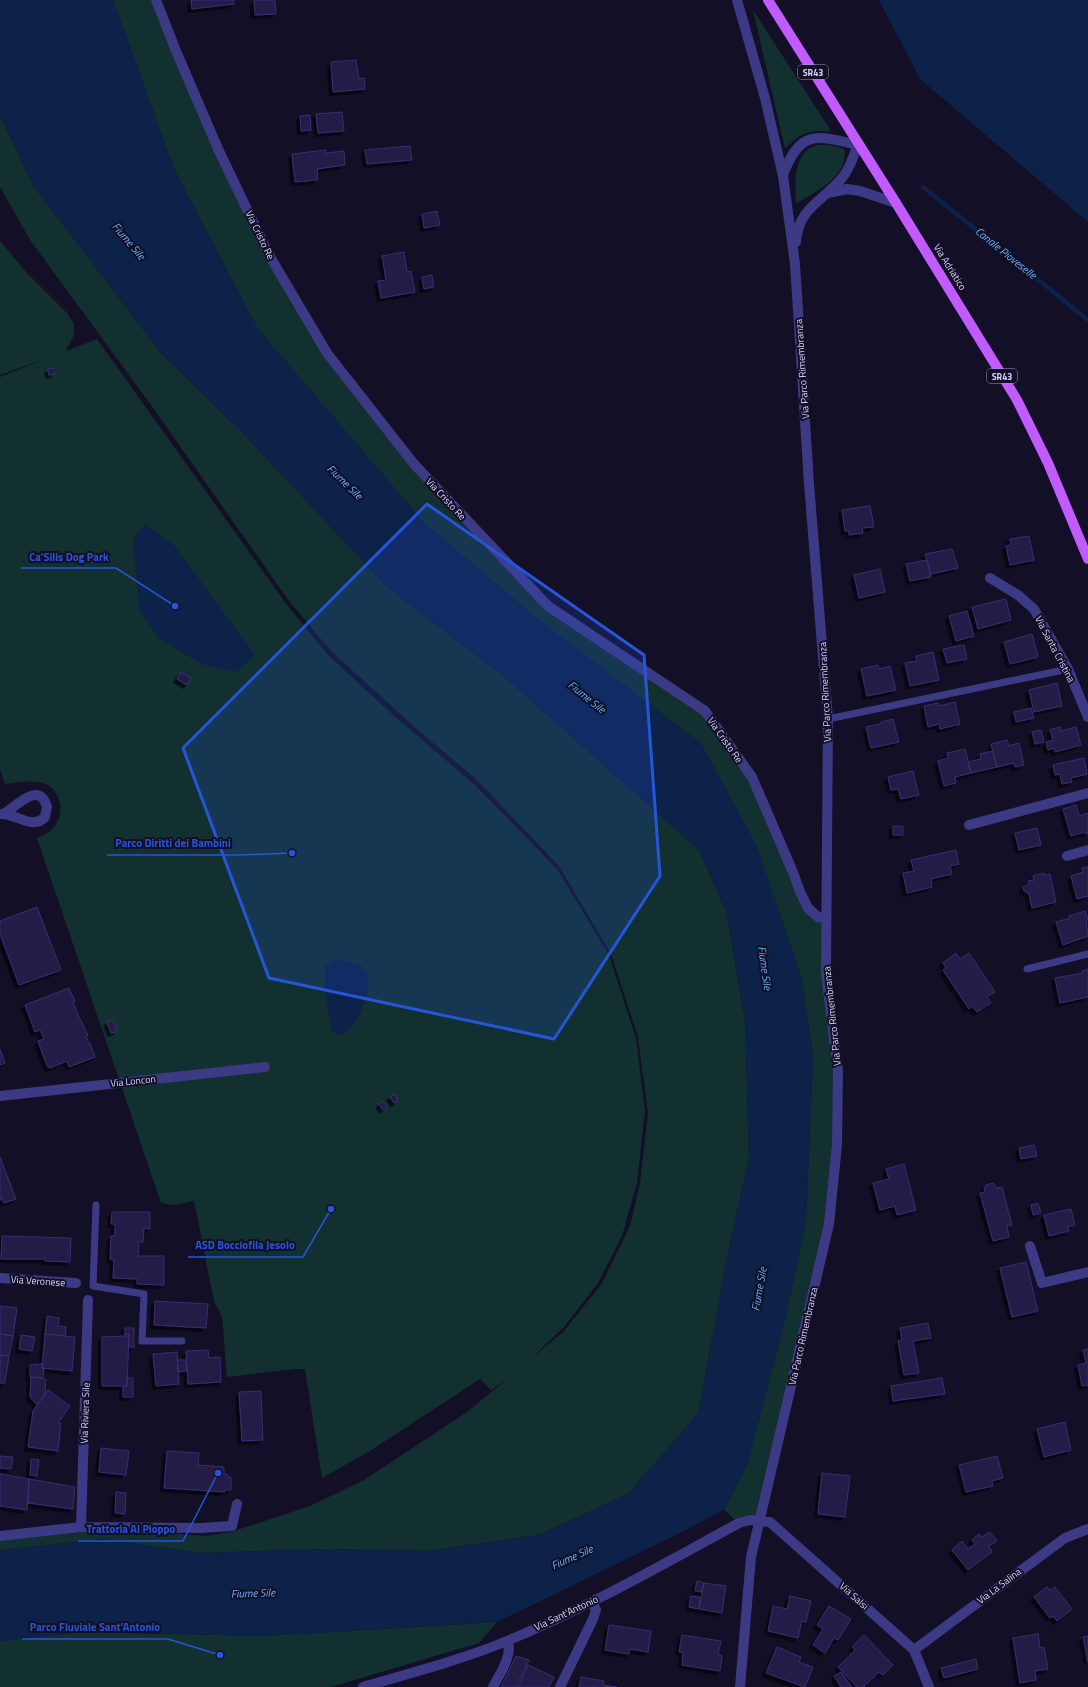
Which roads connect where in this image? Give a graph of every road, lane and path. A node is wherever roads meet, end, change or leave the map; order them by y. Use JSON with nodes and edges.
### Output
{"nodes":[{"id":1,"x":156,"y":0,"type":"edge"},
{"id":2,"x":737,"y":0,"type":"edge"},
{"id":3,"x":768,"y":0,"type":"edge"},
{"id":4,"x":858,"y":145,"type":"junction"},
{"id":5,"x":783,"y":176,"type":"junction"},
{"id":6,"x":828,"y":193,"type":"junction"},
{"id":7,"x":896,"y":203,"type":"junction"},
{"id":8,"x":795,"y":264,"type":"junction"},
{"id":9,"x":1088,"y":559,"type":"edge"},
{"id":10,"x":990,"y":578,"type":"dead end"},
{"id":11,"x":1068,"y":669,"type":"junction"},
{"id":12,"x":1088,"y":717,"type":"edge"},
{"id":13,"x":828,"y":719,"type":"junction"},
{"id":14,"x":1088,"y":793,"type":"edge"},
{"id":15,"x":969,"y":825,"type":"dead end"},
{"id":16,"x":1088,"y":850,"type":"edge"},
{"id":17,"x":1067,"y":856,"type":"dead end"},
{"id":18,"x":826,"y":918,"type":"junction"},
{"id":19,"x":1088,"y":954,"type":"edge"},
{"id":20,"x":1027,"y":969,"type":"dead end"},
{"id":21,"x":265,"y":1067,"type":"dead end"},
{"id":22,"x":0,"y":1096,"type":"edge"},
{"id":23,"x":96,"y":1205,"type":"dead end"},
{"id":24,"x":1030,"y":1246,"type":"dead end"},
{"id":25,"x":1088,"y":1272,"type":"edge"},
{"id":26,"x":0,"y":1278,"type":"edge"},
{"id":27,"x":76,"y":1283,"type":"dead end"},
{"id":28,"x":88,"y":1300,"type":"dead end"},
{"id":29,"x":182,"y":1341,"type":"dead end"},
{"id":30,"x":237,"y":1504,"type":"dead end"},
{"id":31,"x":760,"y":1520,"type":"junction"},
{"id":32,"x":81,"y":1527,"type":"junction"},
{"id":33,"x":1088,"y":1529,"type":"edge"},
{"id":34,"x":0,"y":1536,"type":"edge"},
{"id":35,"x":592,"y":1602,"type":"junction"},
{"id":36,"x":508,"y":1641,"type":"junction"},
{"id":37,"x":914,"y":1650,"type":"junction"},
{"id":38,"x":363,"y":1687,"type":"edge"},
{"id":39,"x":493,"y":1687,"type":"edge"},
{"id":40,"x":560,"y":1687,"type":"edge"},
{"id":41,"x":740,"y":1687,"type":"edge"},
{"id":42,"x":929,"y":1687,"type":"edge"}],
"edges":[{"from":1,"to":18,"type":"street","name":"Via Cristo Re"},
{"from":2,"to":5,"type":"street","name":"Via Parco Rimembranza"},
{"from":3,"to":4,"type":"main road","name":"Via Adriatico","number":"SR43"},
{"from":4,"to":5,"type":"street"},
{"from":4,"to":6,"type":"street","name":"Via Parco Rimembranza"},
{"from":4,"to":7,"type":"main road","name":"Via Adriatico","number":"SR43"},
{"from":5,"to":8,"type":"street","name":"Via Parco Rimembranza"},
{"from":6,"to":7,"type":"street","name":"Via Parco Rimembranza"},
{"from":6,"to":8,"type":"street","name":"Via Parco Rimembranza"},
{"from":7,"to":9,"type":"main road","name":"Via Adriatico","number":"SR43"},
{"from":8,"to":13,"type":"street","name":"Via Parco Rimembranza"},
{"from":10,"to":11,"type":"street","name":"Via Santa Cristina"},
{"from":11,"to":12,"type":"street","name":"Via Santa Cristina"},
{"from":11,"to":13,"type":"lane"},
{"from":13,"to":18,"type":"street","name":"Via Parco Rimembranza"},
{"from":14,"to":15,"type":"street"},
{"from":16,"to":17,"type":"street"},
{"from":18,"to":31,"type":"street","name":"Via Parco Rimembranza"},
{"from":19,"to":20,"type":"lane"},
{"from":21,"to":22,"type":"street","name":"Via Loncon"},
{"from":23,"to":29,"type":"lane"},
{"from":24,"to":25,"type":"street"},
{"from":26,"to":27,"type":"street","name":"Via Veronese"},
{"from":28,"to":32,"type":"street","name":"Via Riviera Sile"},
{"from":30,"to":32,"type":"street"},
{"from":31,"to":35,"type":"street","name":"Via Sant'Antonio"},
{"from":31,"to":37,"type":"street","name":"Via Salsi"},
{"from":31,"to":41,"type":"street","name":"Via Parco Rimembranza"},
{"from":32,"to":34,"type":"street"},
{"from":33,"to":37,"type":"street","name":"Via La Salina"},
{"from":35,"to":36,"type":"street","name":"Via Sant'Antonio"},
{"from":35,"to":40,"type":"street"},
{"from":36,"to":38,"type":"street","name":"Via Sant'Antonio"},
{"from":36,"to":39,"type":"street"},
{"from":37,"to":42,"type":"street","name":"Via Salsi"}]}
